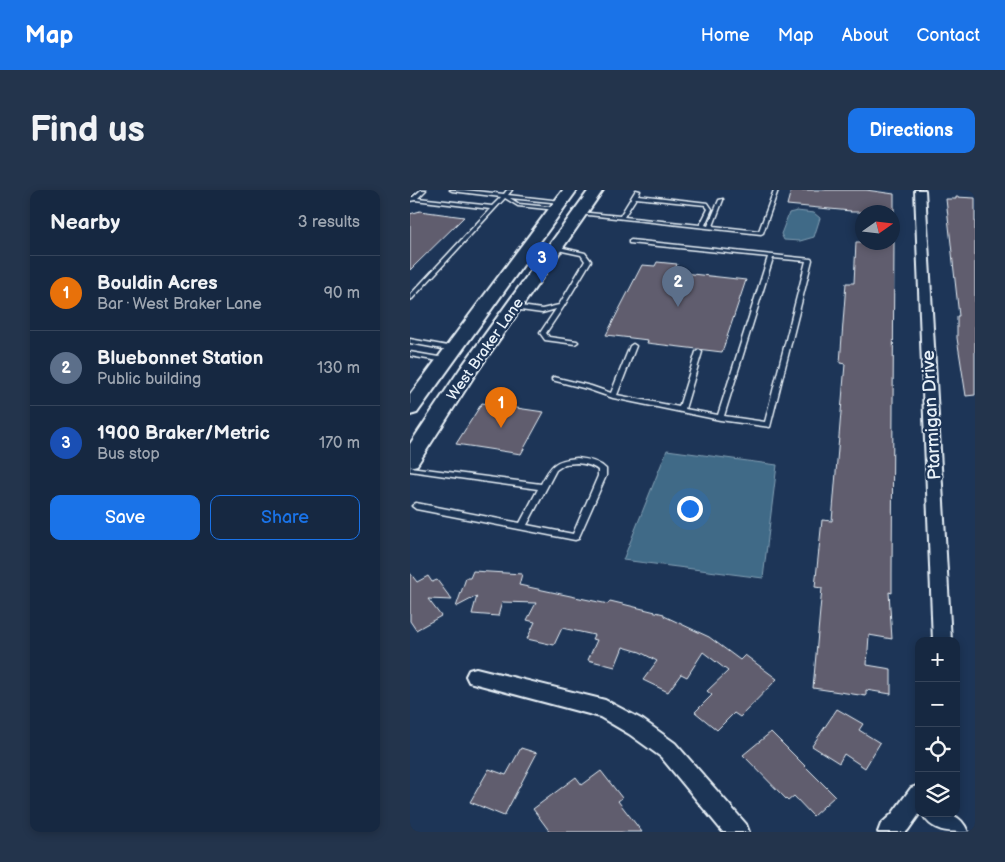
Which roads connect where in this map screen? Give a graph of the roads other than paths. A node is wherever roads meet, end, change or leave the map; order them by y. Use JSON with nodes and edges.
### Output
{"nodes":[{"id":1,"x":424,"y":190,"type":"edge"},
{"id":2,"x":452,"y":190,"type":"edge"},
{"id":3,"x":510,"y":190,"type":"edge"},
{"id":4,"x":596,"y":190,"type":"edge"},
{"id":5,"x":776,"y":190,"type":"edge"},
{"id":6,"x":920,"y":190,"type":"edge"},
{"id":7,"x":638,"y":191,"type":"edge"},
{"id":8,"x":504,"y":196,"type":"junction"},
{"id":9,"x":634,"y":196,"type":"junction"},
{"id":10,"x":411,"y":200,"type":"edge"},
{"id":11,"x":562,"y":200,"type":"edge"},
{"id":12,"x":721,"y":200,"type":"dead end"},
{"id":13,"x":493,"y":208,"type":"junction"},
{"id":14,"x":579,"y":213,"type":"junction"},
{"id":15,"x":621,"y":218,"type":"junction"},
{"id":16,"x":702,"y":226,"type":"junction"},
{"id":17,"x":710,"y":227,"type":"junction"},
{"id":18,"x":631,"y":242,"type":"dead end"},
{"id":19,"x":555,"y":248,"type":"junction"},
{"id":20,"x":771,"y":256,"type":"junction"},
{"id":21,"x":410,"y":298,"type":"edge"},
{"id":22,"x":560,"y":306,"type":"junction"},
{"id":23,"x":513,"y":307,"type":"junction"},
{"id":24,"x":410,"y":341,"type":"edge"},
{"id":25,"x":575,"y":342,"type":"dead end"},
{"id":26,"x":633,"y":346,"type":"dead end"},
{"id":27,"x":699,"y":352,"type":"dead end"},
{"id":28,"x":410,"y":354,"type":"edge"},
{"id":29,"x":448,"y":354,"type":"junction"},
{"id":30,"x":472,"y":366,"type":"junction"},
{"id":31,"x":554,"y":379,"type":"dead end"},
{"id":32,"x":613,"y":396,"type":"junction"},
{"id":33,"x":410,"y":409,"type":"edge"},
{"id":34,"x":681,"y":410,"type":"junction"},
{"id":35,"x":720,"y":418,"type":"junction"},
{"id":36,"x":410,"y":460,"type":"edge"},
{"id":37,"x":410,"y":469,"type":"edge"},
{"id":38,"x":542,"y":487,"type":"junction"},
{"id":39,"x":416,"y":506,"type":"dead end"},
{"id":40,"x":522,"y":527,"type":"junction"},
{"id":41,"x":942,"y":637,"type":"edge"},
{"id":42,"x":476,"y":676,"type":"dead end"},
{"id":43,"x":915,"y":809,"type":"edge"},
{"id":44,"x":939,"y":817,"type":"edge"},
{"id":45,"x":738,"y":832,"type":"edge"},
{"id":46,"x":889,"y":832,"type":"edge"},
{"id":47,"x":957,"y":832,"type":"edge"}],
"edges":[{"from":1,"to":10,"type":"lane"},
{"from":2,"to":8,"type":"lane"},
{"from":3,"to":8,"type":"lane"},
{"from":4,"to":14,"type":"main road","name":"West Braker Lane"},
{"from":5,"to":17,"type":"lane"},
{"from":6,"to":41,"type":"street","name":"Ptarmigan Drive"},
{"from":7,"to":9,"type":"lane"},
{"from":8,"to":11,"type":"lane"},
{"from":8,"to":11,"type":"lane"},
{"from":8,"to":13,"type":"lane"},
{"from":9,"to":15,"type":"lane"},
{"from":9,"to":16,"type":"lane"},
{"from":10,"to":13,"type":"lane"},
{"from":11,"to":14,"type":"main road"},
{"from":11,"to":29,"type":"main road","name":"West Braker Lane"},
{"from":12,"to":17,"type":"lane"},
{"from":13,"to":21,"type":"lane"},
{"from":14,"to":15,"type":"lane"},
{"from":14,"to":19,"type":"main road","name":"West Braker Lane"},
{"from":15,"to":16,"type":"lane"},
{"from":16,"to":17,"type":"lane"},
{"from":18,"to":20,"type":"lane"},
{"from":19,"to":22,"type":"lane"},
{"from":19,"to":23,"type":"main road","name":"West Braker Lane"},
{"from":20,"to":35,"type":"lane"},
{"from":20,"to":35,"type":"lane"},
{"from":22,"to":23,"type":"lane"},
{"from":22,"to":25,"type":"lane"},
{"from":23,"to":30,"type":"main road","name":"West Braker Lane"},
{"from":24,"to":29,"type":"lane"},
{"from":26,"to":32,"type":"lane"},
{"from":27,"to":34,"type":"lane"},
{"from":28,"to":29,"type":"lane"},
{"from":29,"to":30,"type":"main road"},
{"from":29,"to":33,"type":"main road","name":"West Braker Lane"},
{"from":30,"to":36,"type":"main road","name":"West Braker Lane"},
{"from":31,"to":32,"type":"lane"},
{"from":32,"to":34,"type":"lane"},
{"from":34,"to":35,"type":"lane"},
{"from":37,"to":38,"type":"lane"},
{"from":38,"to":40,"type":"lane"},
{"from":38,"to":40,"type":"lane"},
{"from":39,"to":40,"type":"lane"},
{"from":42,"to":45,"type":"street"},
{"from":43,"to":46,"type":"street"},
{"from":44,"to":47,"type":"street"}]}
